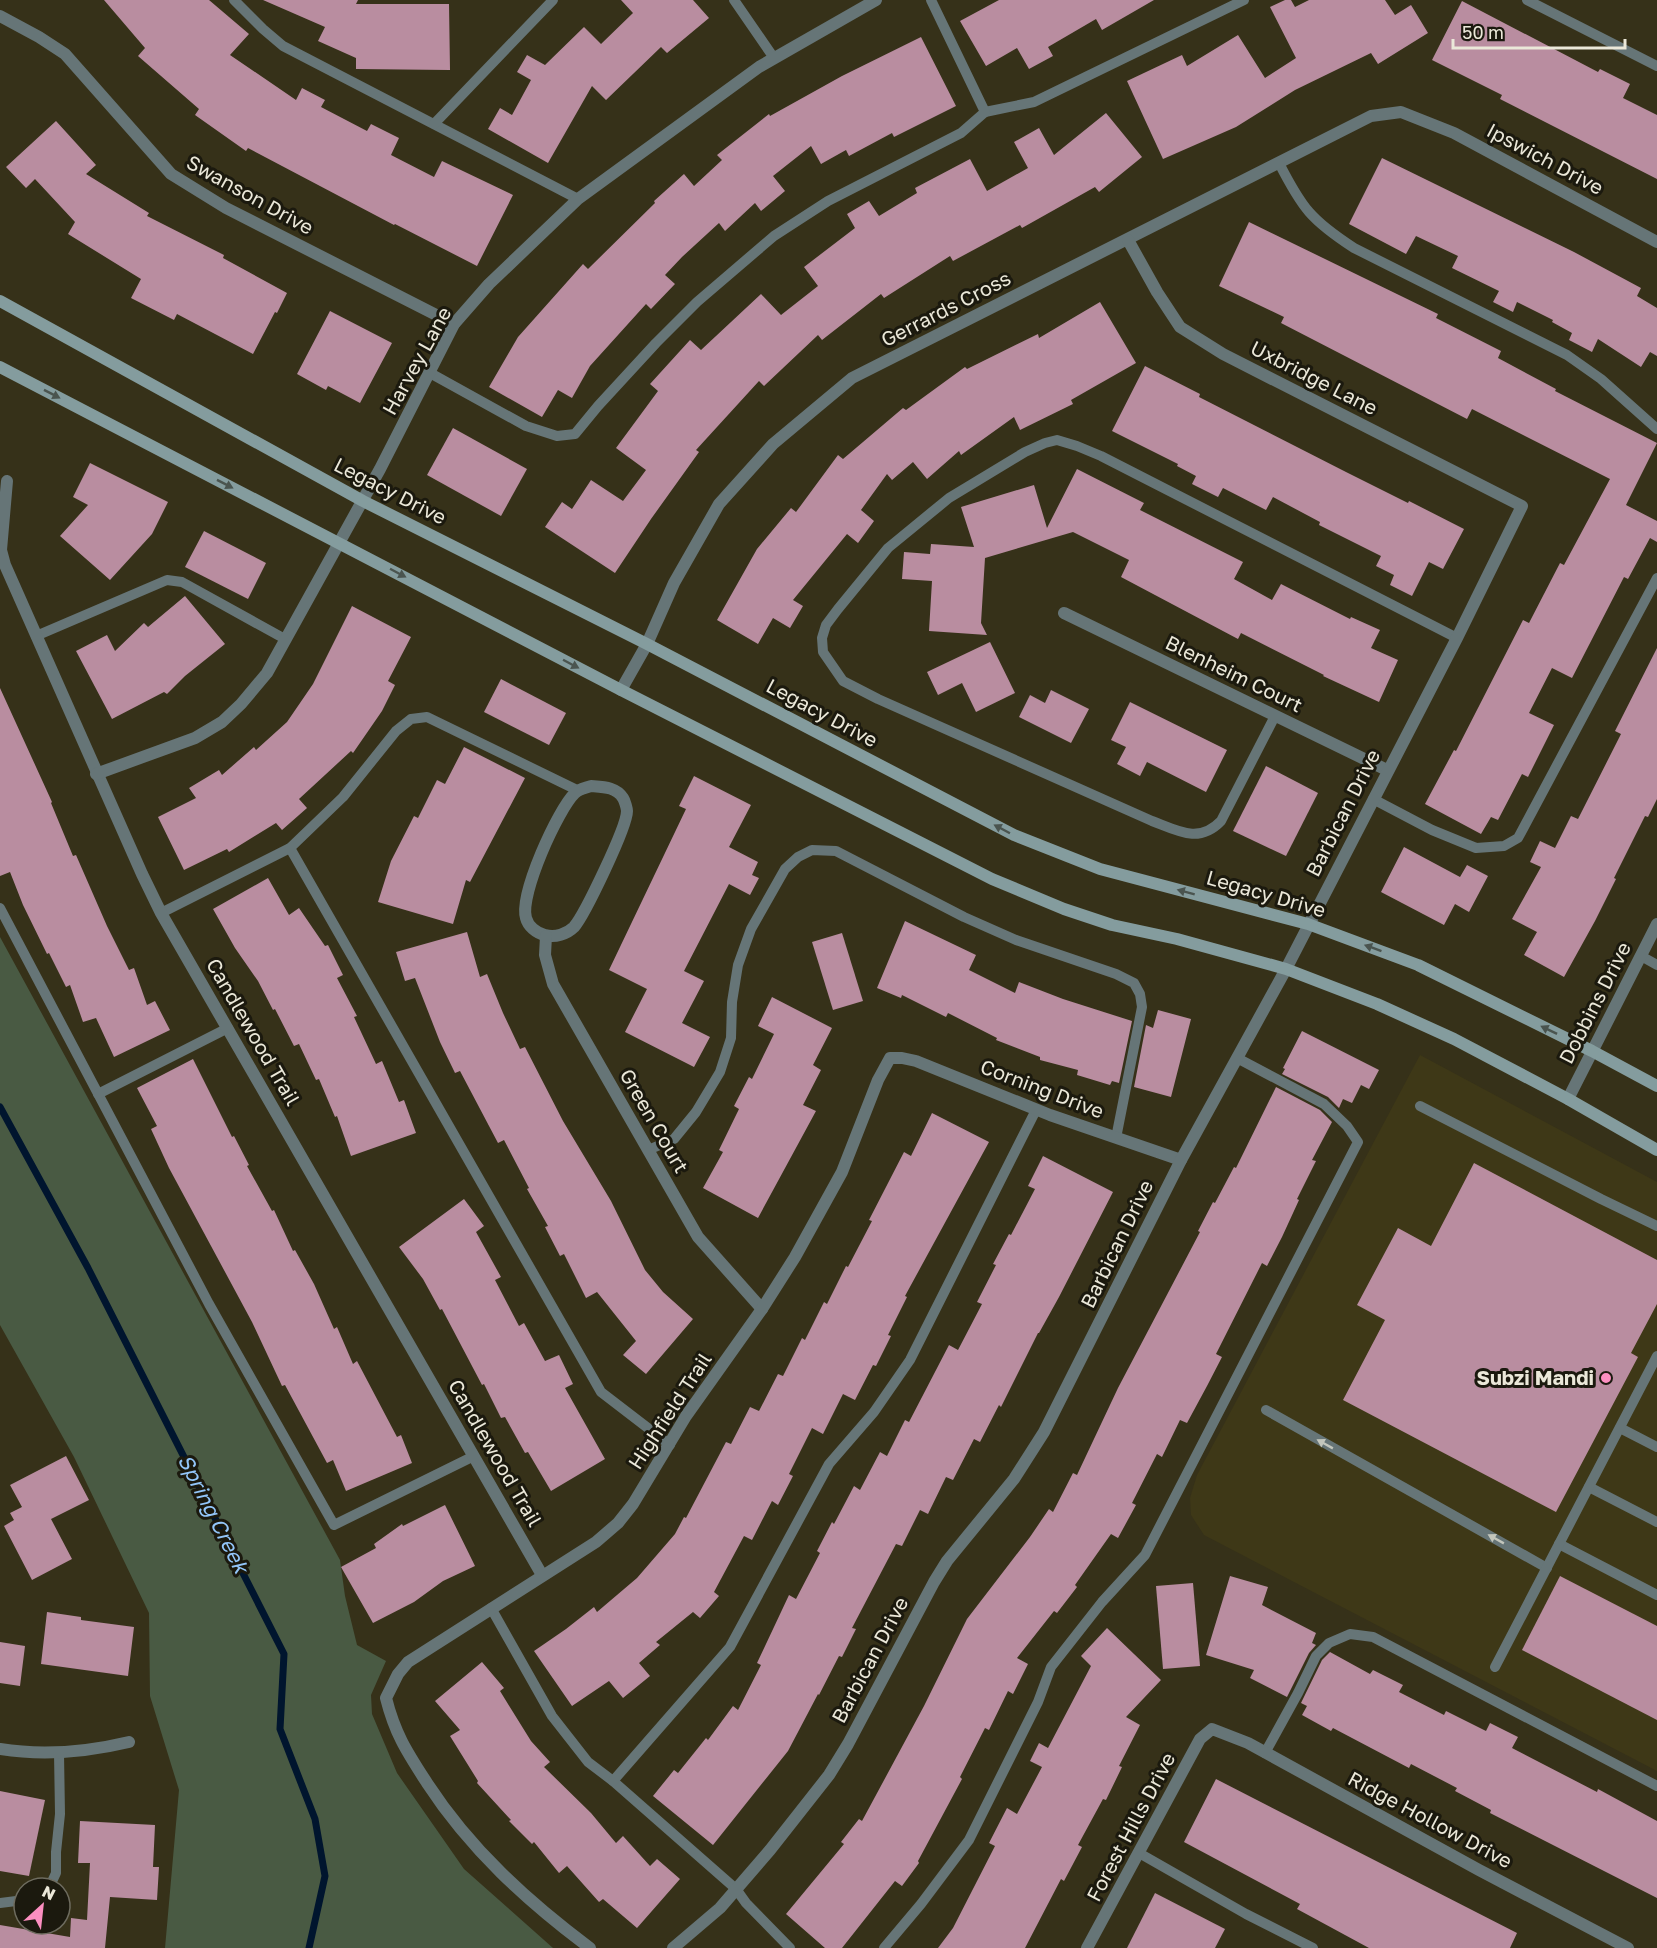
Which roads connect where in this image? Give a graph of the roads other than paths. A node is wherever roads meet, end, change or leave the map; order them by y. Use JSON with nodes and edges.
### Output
{"nodes":[{"id":1,"x":234,"y":0,"type":"edge"},
{"id":2,"x":553,"y":0,"type":"edge"},
{"id":3,"x":734,"y":0,"type":"edge"},
{"id":4,"x":876,"y":0,"type":"edge"},
{"id":5,"x":931,"y":0,"type":"edge"},
{"id":6,"x":1244,"y":0,"type":"edge"},
{"id":7,"x":1527,"y":0,"type":"edge"},
{"id":8,"x":0,"y":16,"type":"edge"},
{"id":9,"x":774,"y":58,"type":"junction"},
{"id":10,"x":1657,"y":66,"type":"edge"},
{"id":11,"x":985,"y":112,"type":"junction"},
{"id":12,"x":1413,"y":116,"type":"joint"},
{"id":13,"x":434,"y":124,"type":"junction"},
{"id":14,"x":1279,"y":164,"type":"junction"},
{"id":15,"x":578,"y":200,"type":"junction"},
{"id":16,"x":1128,"y":240,"type":"junction"},
{"id":17,"x":1657,"y":242,"type":"edge"},
{"id":18,"x":0,"y":301,"type":"edge"},
{"id":19,"x":454,"y":324,"type":"junction"},
{"id":20,"x":0,"y":367,"type":"edge"},
{"id":21,"x":429,"y":373,"type":"junction"},
{"id":22,"x":1657,"y":429,"type":"edge"},
{"id":23,"x":3,"y":479,"type":"edge"},
{"id":24,"x":363,"y":501,"type":"junction"},
{"id":25,"x":1522,"y":506,"type":"joint"},
{"id":26,"x":339,"y":543,"type":"junction"},
{"id":27,"x":1657,"y":578,"type":"edge"},
{"id":28,"x":1064,"y":613,"type":"dead end"},
{"id":29,"x":36,"y":636,"type":"junction"},
{"id":30,"x":1457,"y":638,"type":"junction"},
{"id":31,"x":285,"y":639,"type":"junction"},
{"id":32,"x":647,"y":644,"type":"junction"},
{"id":33,"x":621,"y":690,"type":"junction"},
{"id":34,"x":1275,"y":716,"type":"junction"},
{"id":35,"x":1387,"y":770,"type":"junction"},
{"id":36,"x":96,"y":774,"type":"junction"},
{"id":37,"x":577,"y":790,"type":"junction"},
{"id":38,"x":1373,"y":799,"type":"junction"},
{"id":39,"x":290,"y":849,"type":"junction"},
{"id":40,"x":0,"y":908,"type":"edge"},
{"id":41,"x":162,"y":913,"type":"junction"},
{"id":42,"x":1308,"y":924,"type":"junction"},
{"id":43,"x":1657,"y":924,"type":"edge"},
{"id":44,"x":546,"y":936,"type":"junction"},
{"id":45,"x":1641,"y":956,"type":"junction"},
{"id":46,"x":1657,"y":965,"type":"edge"},
{"id":47,"x":1286,"y":969,"type":"junction"},
{"id":48,"x":228,"y":1028,"type":"junction"},
{"id":49,"x":1592,"y":1051,"type":"junction"},
{"id":50,"x":890,"y":1058,"type":"joint"},
{"id":51,"x":1237,"y":1058,"type":"junction"},
{"id":52,"x":1657,"y":1086,"type":"edge"},
{"id":53,"x":98,"y":1094,"type":"junction"},
{"id":54,"x":1568,"y":1099,"type":"junction"},
{"id":55,"x":1420,"y":1106,"type":"dead end"},
{"id":56,"x":1036,"y":1110,"type":"junction"},
{"id":57,"x":1116,"y":1138,"type":"junction"},
{"id":58,"x":648,"y":1150,"type":"junction"},
{"id":59,"x":1657,"y":1150,"type":"edge"},
{"id":60,"x":1180,"y":1160,"type":"junction"},
{"id":61,"x":1657,"y":1226,"type":"edge"},
{"id":62,"x":762,"y":1309,"type":"junction"},
{"id":63,"x":1657,"y":1356,"type":"edge"},
{"id":64,"x":1653,"y":1373,"type":"edge"},
{"id":65,"x":1266,"y":1410,"type":"dead end"},
{"id":66,"x":1620,"y":1428,"type":"junction"},
{"id":67,"x":670,"y":1445,"type":"junction"},
{"id":68,"x":1657,"y":1447,"type":"edge"},
{"id":69,"x":474,"y":1456,"type":"junction"},
{"id":70,"x":1589,"y":1487,"type":"junction"},
{"id":71,"x":1657,"y":1522,"type":"edge"},
{"id":72,"x":1559,"y":1544,"type":"junction"},
{"id":73,"x":1547,"y":1568,"type":"junction"},
{"id":74,"x":542,"y":1575,"type":"junction"},
{"id":75,"x":1657,"y":1595,"type":"edge"},
{"id":76,"x":491,"y":1608,"type":"junction"},
{"id":77,"x":1495,"y":1667,"type":"dead end"},
{"id":78,"x":1212,"y":1729,"type":"joint"},
{"id":79,"x":129,"y":1742,"type":"dead end"},
{"id":80,"x":0,"y":1749,"type":"edge"},
{"id":81,"x":59,"y":1753,"type":"junction"},
{"id":82,"x":1265,"y":1753,"type":"junction"},
{"id":83,"x":613,"y":1781,"type":"junction"},
{"id":84,"x":1657,"y":1786,"type":"edge"},
{"id":85,"x":1139,"y":1853,"type":"junction"},
{"id":86,"x":55,"y":1876,"type":"edge"},
{"id":87,"x":736,"y":1889,"type":"junction"},
{"id":88,"x":590,"y":1948,"type":"edge"},
{"id":89,"x":673,"y":1948,"type":"edge"},
{"id":90,"x":790,"y":1948,"type":"edge"},
{"id":91,"x":884,"y":1948,"type":"edge"},
{"id":92,"x":1087,"y":1948,"type":"edge"},
{"id":93,"x":1313,"y":1948,"type":"edge"},
{"id":94,"x":1628,"y":1948,"type":"edge"}],
"edges":[{"from":1,"to":13,"type":"lane"},
{"from":2,"to":13,"type":"lane"},
{"from":3,"to":9,"type":"lane"},
{"from":4,"to":9,"type":"street","name":"Harvey Lane"},
{"from":5,"to":11,"type":"lane"},
{"from":6,"to":11,"type":"lane"},
{"from":7,"to":10,"type":"lane"},
{"from":8,"to":19,"type":"street","name":"Swanson Drive"},
{"from":9,"to":15,"type":"street","name":"Harvey Lane"},
{"from":11,"to":21,"type":"lane"},
{"from":12,"to":14,"type":"street","name":"Gerrards Cross"},
{"from":12,"to":17,"type":"street","name":"Ipswich Drive"},
{"from":13,"to":15,"type":"lane"},
{"from":14,"to":16,"type":"street","name":"Gerrards Cross"},
{"from":14,"to":22,"type":"lane"},
{"from":15,"to":19,"type":"street","name":"Harvey Lane"},
{"from":16,"to":25,"type":"street","name":"Uxbridge Lane"},
{"from":16,"to":32,"type":"street","name":"Gerrards Cross"},
{"from":18,"to":24,"type":"main road","name":"Legacy Drive"},
{"from":19,"to":21,"type":"street","name":"Harvey Lane"},
{"from":20,"to":26,"type":"main road","one_way":true},
{"from":21,"to":24,"type":"street","name":"Harvey Lane"},
{"from":23,"to":29,"type":"street","name":"Candlewood Trail"},
{"from":24,"to":26,"type":"street","name":"Harvey Lane"},
{"from":24,"to":32,"type":"main road","name":"Legacy Drive"},
{"from":25,"to":30,"type":"street","name":"Barbican Drive"},
{"from":26,"to":31,"type":"street","name":"Harvey Lane"},
{"from":26,"to":33,"type":"main road","one_way":true},
{"from":27,"to":38,"type":"lane"},
{"from":28,"to":34,"type":"street","name":"Blenheim Court"},
{"from":29,"to":31,"type":"lane"},
{"from":29,"to":36,"type":"street","name":"Candlewood Trail"},
{"from":30,"to":34,"type":"lane"},
{"from":30,"to":35,"type":"street","name":"Barbican Drive"},
{"from":31,"to":36,"type":"street","name":"Harvey Lane"},
{"from":32,"to":33,"type":"street","name":"Gerrards Cross"},
{"from":42,"to":32,"type":"main road","name":"Legacy Drive","one_way":true},
{"from":33,"to":47,"type":"main road"},
{"from":34,"to":35,"type":"street","name":"Blenheim Court"},
{"from":35,"to":38,"type":"street","name":"Barbican Drive"},
{"from":36,"to":41,"type":"street","name":"Candlewood Trail"},
{"from":37,"to":39,"type":"lane"},
{"from":37,"to":44,"type":"street"},
{"from":37,"to":44,"type":"street"},
{"from":38,"to":42,"type":"street","name":"Barbican Drive"},
{"from":39,"to":41,"type":"lane"},
{"from":39,"to":67,"type":"lane"},
{"from":40,"to":53,"type":"lane"},
{"from":41,"to":48,"type":"street","name":"Candlewood Trail"},
{"from":42,"to":47,"type":"street","name":"Barbican Drive"},
{"from":49,"to":42,"type":"main road","name":"Legacy Drive","one_way":true},
{"from":43,"to":45,"type":"street","name":"Dobbins Drive"},
{"from":44,"to":58,"type":"street","name":"Green Court"},
{"from":45,"to":46,"type":"lane"},
{"from":45,"to":49,"type":"street","name":"Dobbins Drive"},
{"from":47,"to":51,"type":"street","name":"Barbican Drive"},
{"from":47,"to":54,"type":"main road"},
{"from":48,"to":53,"type":"lane"},
{"from":48,"to":69,"type":"street","name":"Candlewood Trail"},
{"from":49,"to":52,"type":"main road","name":"Legacy Drive"},
{"from":49,"to":54,"type":"street","name":"Dobbins Drive"},
{"from":50,"to":56,"type":"street","name":"Corning Drive"},
{"from":50,"to":62,"type":"street","name":"Highfield Trail"},
{"from":51,"to":60,"type":"street","name":"Barbican Drive"},
{"from":51,"to":91,"type":"lane"},
{"from":53,"to":69,"type":"lane"},
{"from":54,"to":59,"type":"main road"},
{"from":55,"to":61,"type":"lane"},
{"from":56,"to":57,"type":"street","name":"Corning Drive"},
{"from":56,"to":83,"type":"lane"},
{"from":57,"to":58,"type":"lane"},
{"from":57,"to":60,"type":"street","name":"Corning Drive"},
{"from":58,"to":62,"type":"street","name":"Green Court"},
{"from":60,"to":87,"type":"street","name":"Barbican Drive"},
{"from":62,"to":67,"type":"street","name":"Highfield Trail"},
{"from":63,"to":64,"type":"lane"},
{"from":64,"to":66,"type":"lane"},
{"from":73,"to":65,"type":"lane","one_way":true},
{"from":66,"to":68,"type":"lane"},
{"from":66,"to":70,"type":"lane"},
{"from":67,"to":74,"type":"street","name":"Highfield Trail"},
{"from":69,"to":74,"type":"street","name":"Candlewood Trail"},
{"from":70,"to":71,"type":"lane"},
{"from":70,"to":72,"type":"lane"},
{"from":72,"to":73,"type":"lane"},
{"from":72,"to":75,"type":"lane"},
{"from":73,"to":77,"type":"lane"},
{"from":74,"to":76,"type":"street","name":"Highfield Trail"},
{"from":76,"to":83,"type":"lane"},
{"from":76,"to":88,"type":"street","name":"Highfield Trail"},
{"from":78,"to":82,"type":"street","name":"Ridge Hollow Drive"},
{"from":78,"to":85,"type":"street","name":"Forest Hills Drive"},
{"from":79,"to":81,"type":"street"},
{"from":80,"to":81,"type":"street"},
{"from":81,"to":86,"type":"lane"},
{"from":82,"to":84,"type":"lane"},
{"from":82,"to":94,"type":"street","name":"Ridge Hollow Drive"},
{"from":83,"to":87,"type":"lane"},
{"from":85,"to":92,"type":"street","name":"Forest Hills Drive"},
{"from":85,"to":93,"type":"lane"},
{"from":87,"to":89,"type":"street","name":"Barbican Drive"},
{"from":87,"to":90,"type":"lane"}]}
